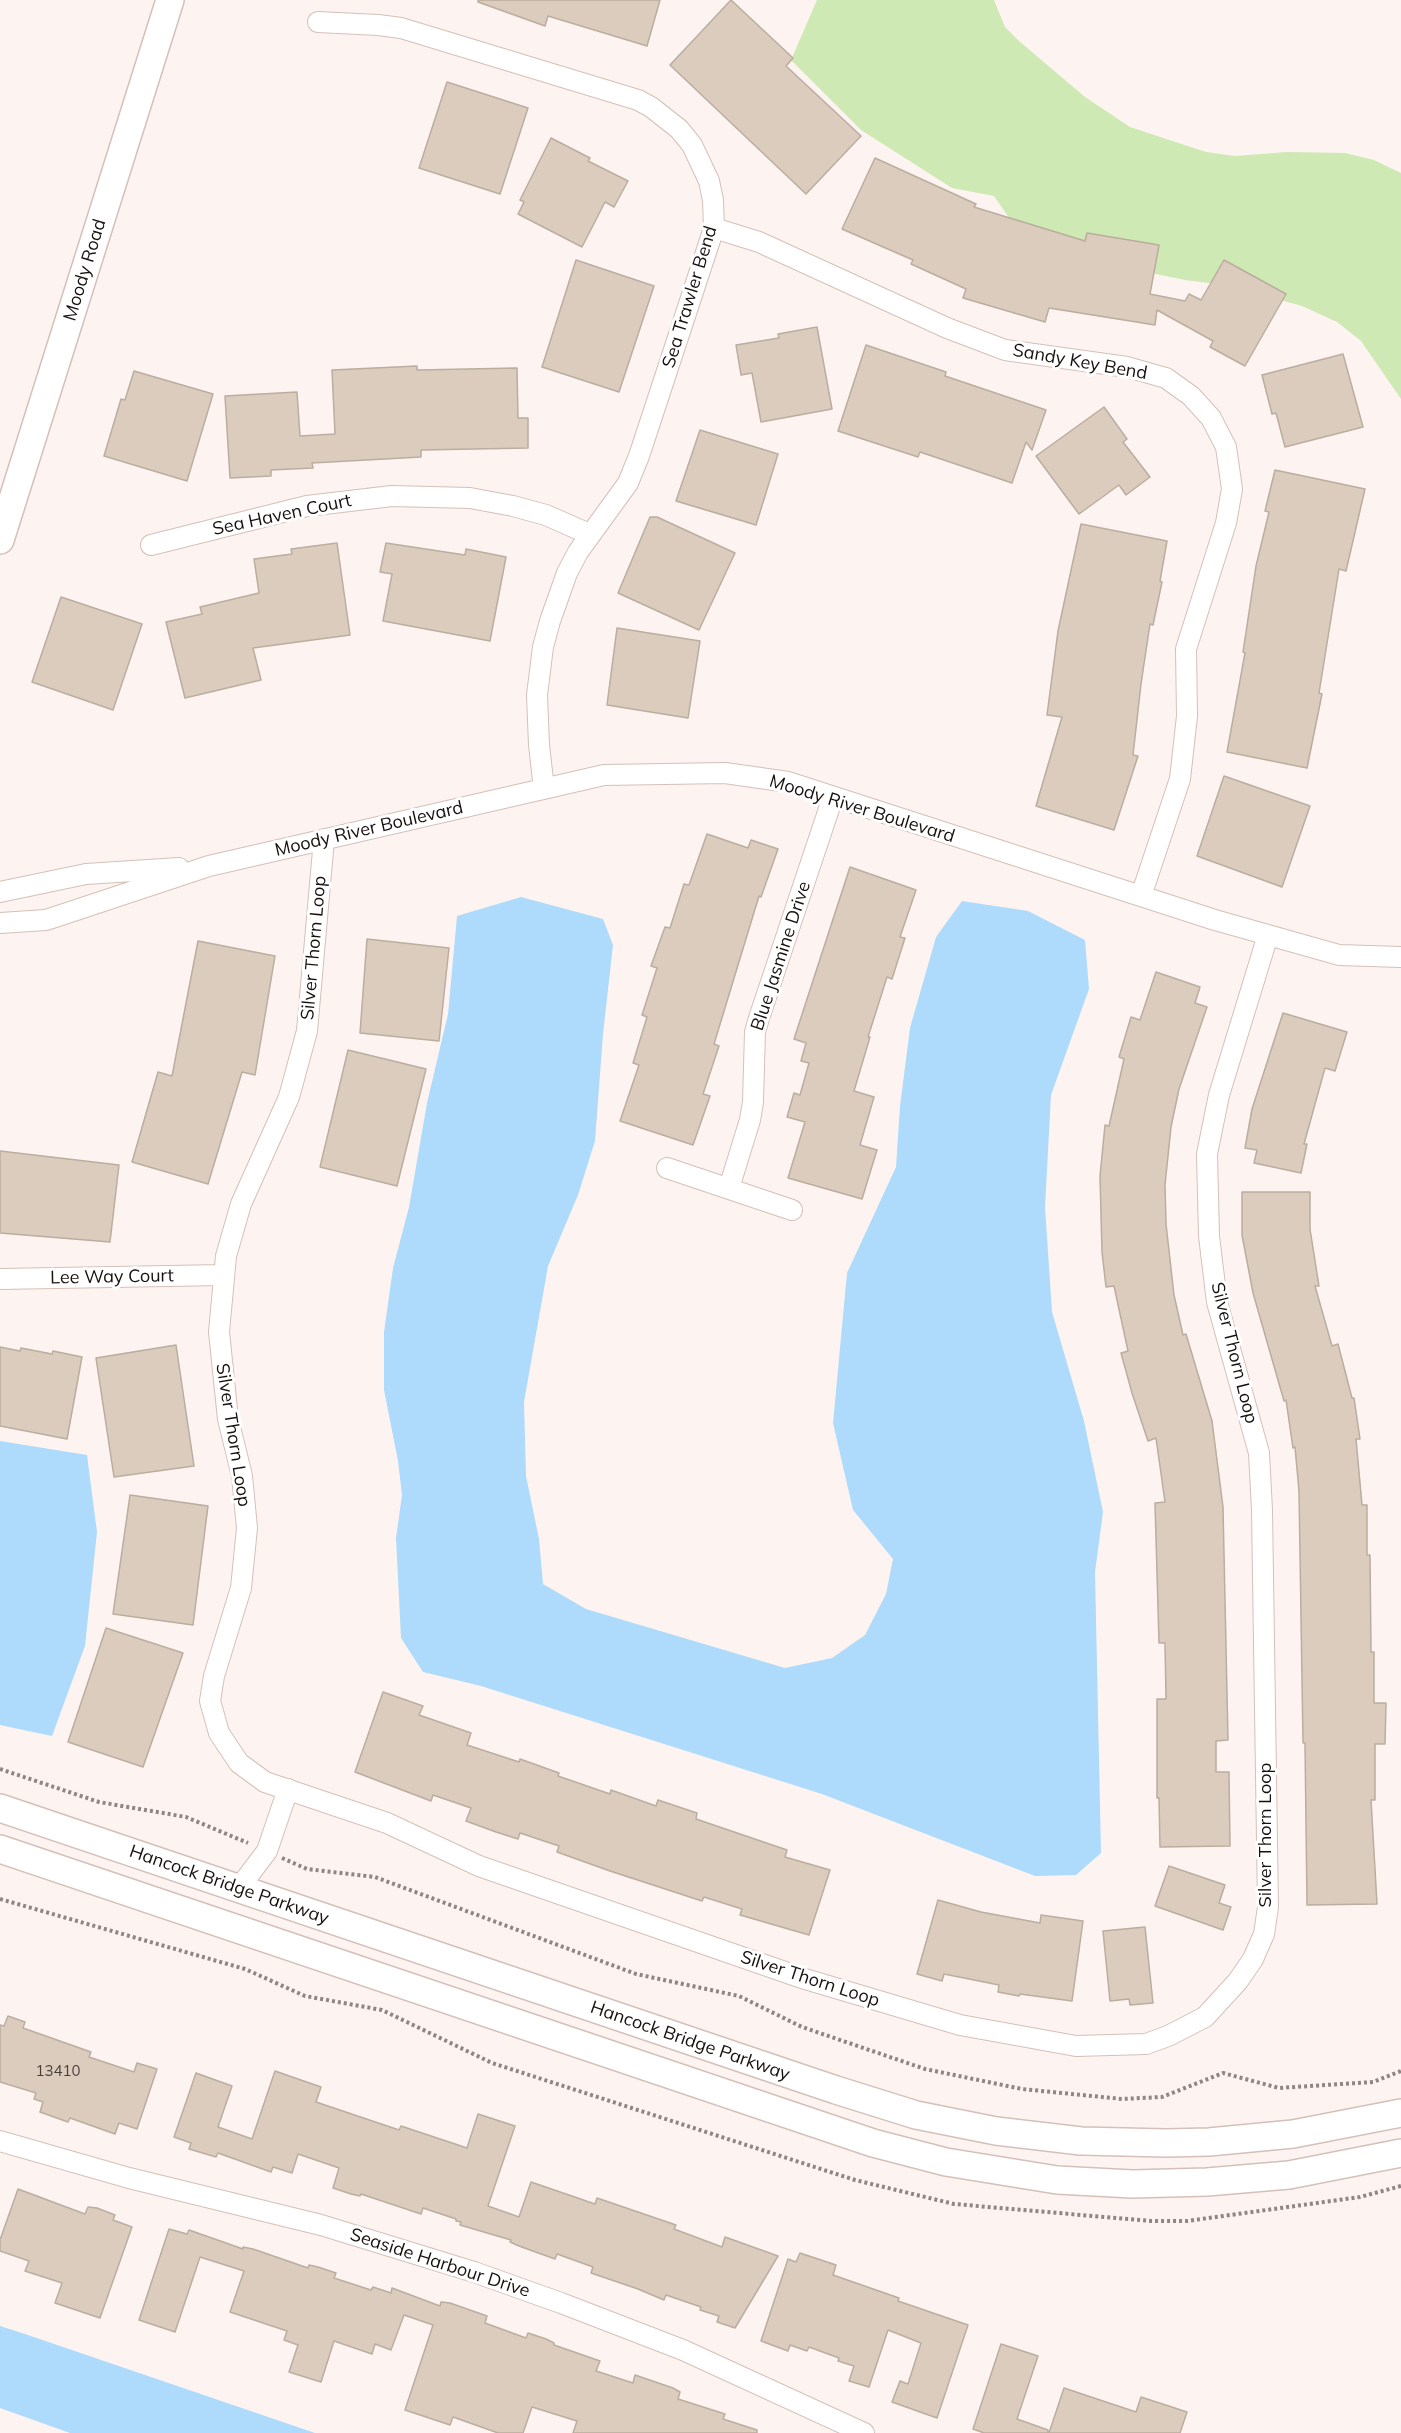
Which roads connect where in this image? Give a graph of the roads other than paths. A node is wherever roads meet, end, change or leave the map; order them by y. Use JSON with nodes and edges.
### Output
{"nodes":[{"id":1,"x":170,"y":0,"type":"edge"},
{"id":2,"x":318,"y":22,"type":"dead end"},
{"id":3,"x":714,"y":228,"type":"junction"},
{"id":4,"x":589,"y":534,"type":"junction"},
{"id":5,"x":0,"y":540,"type":"edge"},
{"id":6,"x":151,"y":545,"type":"dead end"},
{"id":7,"x":544,"y":789,"type":"junction"},
{"id":8,"x":833,"y":797,"type":"junction"},
{"id":9,"x":324,"y":839,"type":"junction"},
{"id":10,"x":209,"y":866,"type":"junction"},
{"id":11,"x":86,"y":874,"type":"junction"},
{"id":12,"x":0,"y":892,"type":"edge"},
{"id":13,"x":1141,"y":896,"type":"junction"},
{"id":14,"x":94,"y":903,"type":"junction"},
{"id":15,"x":0,"y":923,"type":"edge"},
{"id":16,"x":1268,"y":935,"type":"junction"},
{"id":17,"x":1401,"y":957,"type":"edge"},
{"id":18,"x":667,"y":1168,"type":"dead end"},
{"id":19,"x":729,"y":1188,"type":"junction"},
{"id":20,"x":792,"y":1210,"type":"dead end"},
{"id":21,"x":224,"y":1275,"type":"junction"},
{"id":22,"x":0,"y":1279,"type":"edge"},
{"id":23,"x":288,"y":1789,"type":"junction"},
{"id":24,"x":0,"y":1808,"type":"edge"},
{"id":25,"x":0,"y":1849,"type":"edge"},
{"id":26,"x":239,"y":1888,"type":"junction"},
{"id":27,"x":735,"y":2056,"type":"junction"},
{"id":28,"x":723,"y":2092,"type":"junction"},
{"id":29,"x":1401,"y":2113,"type":"edge"},
{"id":30,"x":0,"y":2141,"type":"edge"},
{"id":31,"x":1401,"y":2153,"type":"edge"},
{"id":32,"x":864,"y":2433,"type":"edge"}],
"edges":[{"from":1,"to":5,"type":"main road","name":"Moody Road"},
{"from":2,"to":3,"type":"street","name":"Sea Trawler Bend"},
{"from":3,"to":4,"type":"street","name":"Sea Trawler Bend"},
{"from":3,"to":13,"type":"street","name":"Sandy Key Bend"},
{"from":4,"to":6,"type":"street","name":"Sea Haven Court"},
{"from":4,"to":7,"type":"street","name":"Sea Trawler Bend"},
{"from":7,"to":8,"type":"street","name":"Moody River Boulevard"},
{"from":7,"to":9,"type":"street","name":"Moody River Boulevard"},
{"from":8,"to":13,"type":"street","name":"Moody River Boulevard"},
{"from":8,"to":19,"type":"street","name":"Blue Jasmine Drive"},
{"from":9,"to":10,"type":"street","name":"Moody River Boulevard"},
{"from":9,"to":21,"type":"street","name":"Silver Thorn Loop"},
{"from":10,"to":11,"type":"street","name":"Moody River Boulevard"},
{"from":10,"to":14,"type":"street","name":"Moody River Boulevard"},
{"from":11,"to":12,"type":"street","name":"Moody River Boulevard"},
{"from":11,"to":14,"type":"street"},
{"from":13,"to":16,"type":"street","name":"Moody River Boulevard"},
{"from":14,"to":15,"type":"street","name":"Moody River Boulevard"},
{"from":16,"to":17,"type":"street","name":"Moody River Boulevard"},
{"from":16,"to":23,"type":"street","name":"Silver Thorn Loop"},
{"from":18,"to":19,"type":"street"},
{"from":19,"to":20,"type":"street"},
{"from":21,"to":22,"type":"street","name":"Lee Way Court"},
{"from":21,"to":23,"type":"street","name":"Silver Thorn Loop"},
{"from":23,"to":26,"type":"street"},
{"from":24,"to":26,"type":"main road","name":"Hancock Bridge Parkway"},
{"from":25,"to":28,"type":"main road","name":"Hancock Bridge Parkway"},
{"from":26,"to":27,"type":"main road","name":"Hancock Bridge Parkway"},
{"from":27,"to":28,"type":"main road"},
{"from":27,"to":29,"type":"main road","name":"Hancock Bridge Parkway"},
{"from":28,"to":31,"type":"main road","name":"Hancock Bridge Parkway"},
{"from":30,"to":32,"type":"street","name":"Seaside Harbour Drive"}]}
